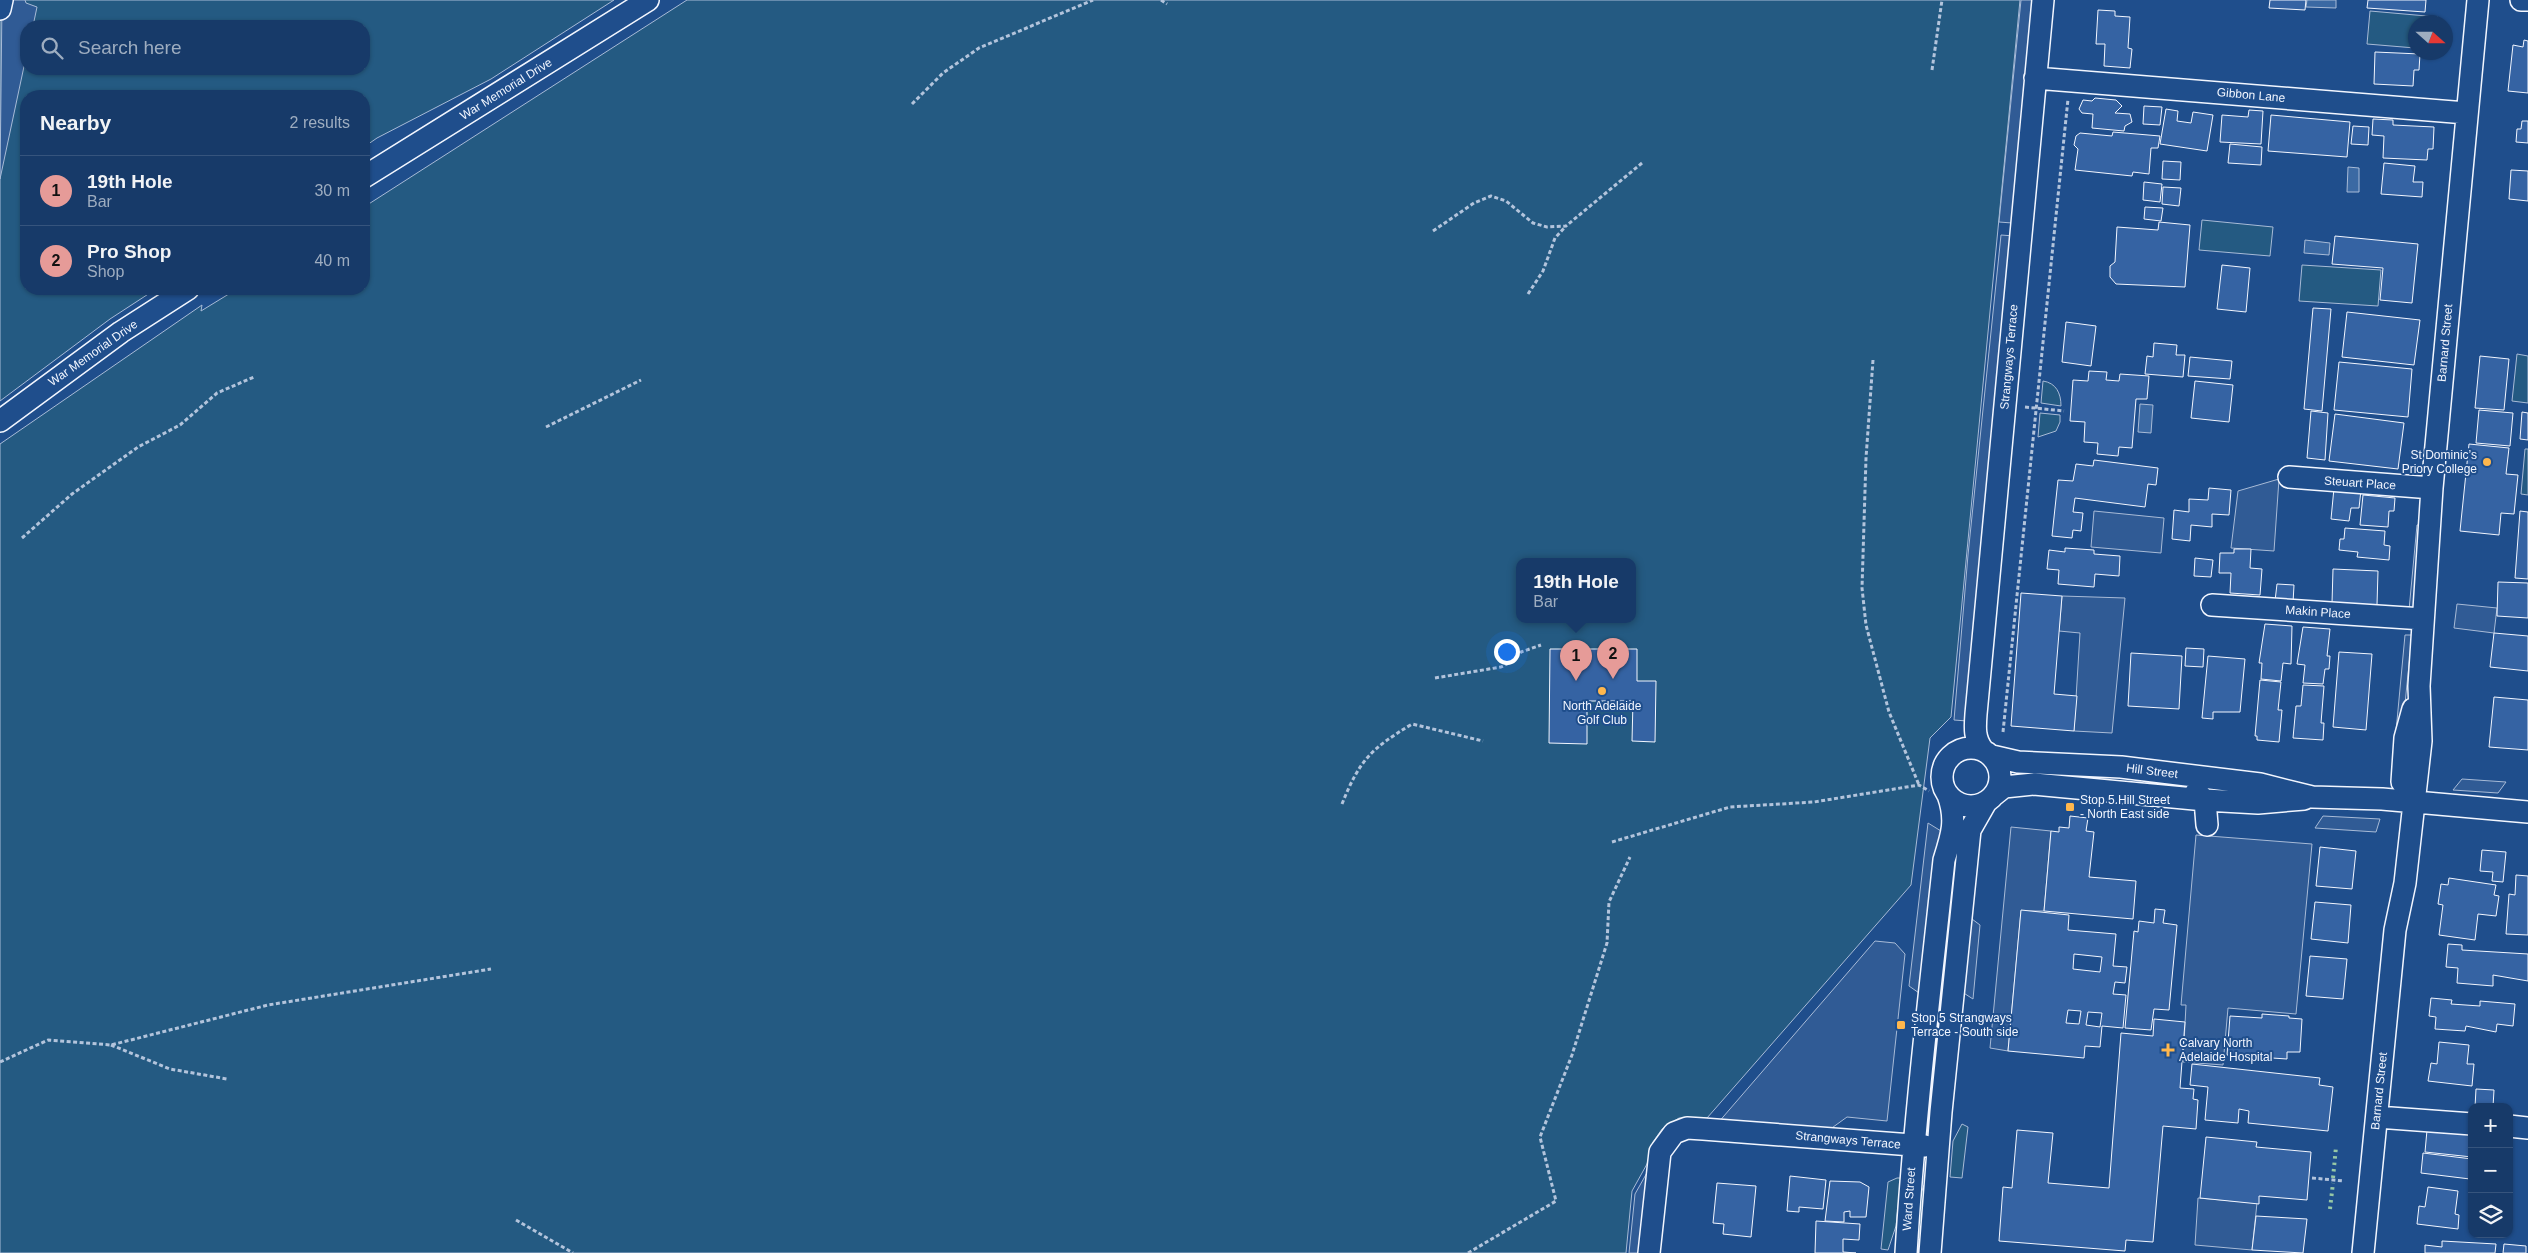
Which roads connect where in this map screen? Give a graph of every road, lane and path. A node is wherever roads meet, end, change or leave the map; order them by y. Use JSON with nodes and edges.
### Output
{"nodes":[{"id":1,"x":2,"y":0,"type":"edge"},
{"id":2,"x":648,"y":0,"type":"edge"},
{"id":3,"x":1093,"y":0,"type":"edge"},
{"id":4,"x":1161,"y":0,"type":"edge"},
{"id":5,"x":1942,"y":0,"type":"edge"},
{"id":6,"x":2043,"y":0,"type":"edge"},
{"id":7,"x":2478,"y":0,"type":"edge"},
{"id":8,"x":2522,"y":0,"type":"edge"},
{"id":9,"x":2528,"y":0,"type":"edge"},
{"id":10,"x":1167,"y":4,"type":"dead end"},
{"id":11,"x":0,"y":9,"type":"edge"},
{"id":12,"x":1932,"y":70,"type":"dead end"},
{"id":13,"x":2035,"y":78,"type":"junction"},
{"id":14,"x":2068,"y":97,"type":"dead end"},
{"id":15,"x":912,"y":104,"type":"dead end"},
{"id":16,"x":2466,"y":113,"type":"junction"},
{"id":17,"x":1642,"y":163,"type":"dead end"},
{"id":18,"x":370,"y":173,"type":"edge"},
{"id":19,"x":1566,"y":226,"type":"junction"},
{"id":20,"x":1433,"y":230,"type":"dead end"},
{"id":21,"x":1528,"y":294,"type":"dead end"},
{"id":22,"x":179,"y":295,"type":"edge"},
{"id":23,"x":1873,"y":360,"type":"dead end"},
{"id":24,"x":254,"y":377,"type":"dead end"},
{"id":25,"x":641,"y":380,"type":"dead end"},
{"id":26,"x":2005,"y":406,"type":"junction"},
{"id":27,"x":2037,"y":408,"type":"junction"},
{"id":28,"x":2064,"y":411,"type":"dead end"},
{"id":29,"x":0,"y":421,"type":"edge"},
{"id":30,"x":546,"y":427,"type":"dead end"},
{"id":31,"x":2289,"y":477,"type":"dead end"},
{"id":32,"x":2432,"y":488,"type":"junction"},
{"id":33,"x":22,"y":538,"type":"dead end"},
{"id":34,"x":2212,"y":605,"type":"dead end"},
{"id":35,"x":2423,"y":619,"type":"junction"},
{"id":36,"x":1541,"y":645,"type":"dead end"},
{"id":37,"x":1435,"y":678,"type":"dead end"},
{"id":38,"x":1976,"y":714,"type":"junction"},
{"id":39,"x":2004,"y":732,"type":"dead end"},
{"id":40,"x":1484,"y":741,"type":"dead end"},
{"id":41,"x":1959,"y":751,"type":"junction"},
{"id":42,"x":1987,"y":753,"type":"junction"},
{"id":43,"x":2085,"y":765,"type":"junction"},
{"id":44,"x":2121,"y":767,"type":"junction"},
{"id":45,"x":1919,"y":785,"type":"junction"},
{"id":46,"x":2083,"y":788,"type":"junction"},
{"id":47,"x":1941,"y":794,"type":"junction"},
{"id":48,"x":2312,"y":797,"type":"junction"},
{"id":49,"x":1990,"y":798,"type":"junction"},
{"id":50,"x":2206,"y":800,"type":"junction"},
{"id":51,"x":2407,"y":802,"type":"junction"},
{"id":52,"x":1342,"y":804,"type":"dead end"},
{"id":53,"x":2528,"y":812,"type":"edge"},
{"id":54,"x":2207,"y":825,"type":"dead end"},
{"id":55,"x":1612,"y":842,"type":"dead end"},
{"id":56,"x":1630,"y":857,"type":"dead end"},
{"id":57,"x":1939,"y":902,"type":"junction"},
{"id":58,"x":1962,"y":904,"type":"junction"},
{"id":59,"x":491,"y":969,"type":"dead end"},
{"id":60,"x":1926,"y":1019,"type":"junction"},
{"id":61,"x":1950,"y":1020,"type":"junction"},
{"id":62,"x":110,"y":1045,"type":"junction"},
{"id":63,"x":0,"y":1062,"type":"edge"},
{"id":64,"x":227,"y":1079,"type":"dead end"},
{"id":65,"x":2377,"y":1117,"type":"junction"},
{"id":66,"x":2468,"y":1124,"type":"edge"},
{"id":67,"x":2513,"y":1126,"type":"edge"},
{"id":68,"x":2528,"y":1128,"type":"edge"},
{"id":69,"x":1913,"y":1145,"type":"junction"},
{"id":70,"x":1938,"y":1148,"type":"junction"},
{"id":71,"x":2312,"y":1178,"type":"dead end"},
{"id":72,"x":2344,"y":1181,"type":"dead end"},
{"id":73,"x":516,"y":1220,"type":"dead end"},
{"id":74,"x":573,"y":1253,"type":"edge"},
{"id":75,"x":1468,"y":1253,"type":"edge"},
{"id":76,"x":1649,"y":1253,"type":"edge"},
{"id":77,"x":1906,"y":1253,"type":"edge"},
{"id":78,"x":1930,"y":1253,"type":"edge"},
{"id":79,"x":2363,"y":1253,"type":"edge"}],
"edges":[{"from":1,"to":11,"type":"street"},
{"from":2,"to":18,"type":"street","name":"War Memorial Drive"},
{"from":3,"to":15,"type":"path"},
{"from":4,"to":10,"type":"path"},
{"from":5,"to":12,"type":"path"},
{"from":6,"to":13,"type":"street","name":"Strangways Terrace"},
{"from":7,"to":16,"type":"street","name":"Barnard Street"},
{"from":8,"to":9,"type":"street"},
{"from":13,"to":16,"type":"street","name":"Gibbon Lane"},
{"from":13,"to":26,"type":"street","name":"Strangways Terrace"},
{"from":14,"to":27,"type":"path"},
{"from":16,"to":32,"type":"street","name":"Barnard Street"},
{"from":17,"to":19,"type":"path"},
{"from":19,"to":20,"type":"path"},
{"from":19,"to":21,"type":"path"},
{"from":22,"to":29,"type":"street","name":"War Memorial Drive"},
{"from":23,"to":45,"type":"path"},
{"from":24,"to":33,"type":"path"},
{"from":25,"to":30,"type":"path"},
{"from":26,"to":27,"type":"path"},
{"from":26,"to":38,"type":"street","name":"Strangways Terrace"},
{"from":27,"to":28,"type":"path"},
{"from":27,"to":39,"type":"path"},
{"from":31,"to":32,"type":"street","name":"Steuart Place"},
{"from":32,"to":35,"type":"street","name":"Barnard Street"},
{"from":34,"to":35,"type":"street","name":"Makin Place"},
{"from":35,"to":51,"type":"street","name":"Barnard Street"},
{"from":36,"to":37,"type":"path"},
{"from":38,"to":41,"type":"street","name":"Strangways Terrace"},
{"from":38,"to":42,"type":"street","name":"Strangways Terrace"},
{"from":40,"to":52,"type":"path"},
{"from":41,"to":42,"type":"street"},
{"from":41,"to":47,"type":"street"},
{"from":42,"to":43,"type":"street","name":"Hill Street"},
{"from":42,"to":49,"type":"street"},
{"from":43,"to":44,"type":"street","name":"Hill Street"},
{"from":43,"to":46,"type":"street"},
{"from":44,"to":48,"type":"street","name":"Hill Street"},
{"from":44,"to":50,"type":"street"},
{"from":45,"to":47,"type":"path"},
{"from":45,"to":55,"type":"path"},
{"from":46,"to":49,"type":"street","name":"Hill Street"},
{"from":46,"to":50,"type":"street","name":"Hill Street"},
{"from":47,"to":49,"type":"street"},
{"from":47,"to":57,"type":"street","name":"Strangways Terrace"},
{"from":48,"to":50,"type":"street","name":"Hill Street"},
{"from":48,"to":51,"type":"street","name":"Hill Street"},
{"from":49,"to":58,"type":"street"},
{"from":50,"to":54,"type":"street"},
{"from":51,"to":53,"type":"street","name":"Hill Street"},
{"from":51,"to":65,"type":"street","name":"Barnard Street"},
{"from":56,"to":75,"type":"path"},
{"from":57,"to":58,"type":"street"},
{"from":57,"to":60,"type":"street","name":"Strangways Terrace"},
{"from":58,"to":61,"type":"street"},
{"from":59,"to":62,"type":"path"},
{"from":60,"to":61,"type":"street"},
{"from":60,"to":69,"type":"street","name":"Strangways Terrace"},
{"from":61,"to":70,"type":"street"},
{"from":62,"to":63,"type":"path"},
{"from":62,"to":64,"type":"path"},
{"from":65,"to":66,"type":"street"},
{"from":65,"to":79,"type":"street","name":"Barnard Street"},
{"from":67,"to":68,"type":"street"},
{"from":69,"to":70,"type":"street"},
{"from":69,"to":76,"type":"street","name":"Strangways Terrace"},
{"from":69,"to":77,"type":"street","name":"Ward Street"},
{"from":70,"to":78,"type":"street","name":"Ward Street"},
{"from":71,"to":72,"type":"path"},
{"from":73,"to":74,"type":"path"}]}
